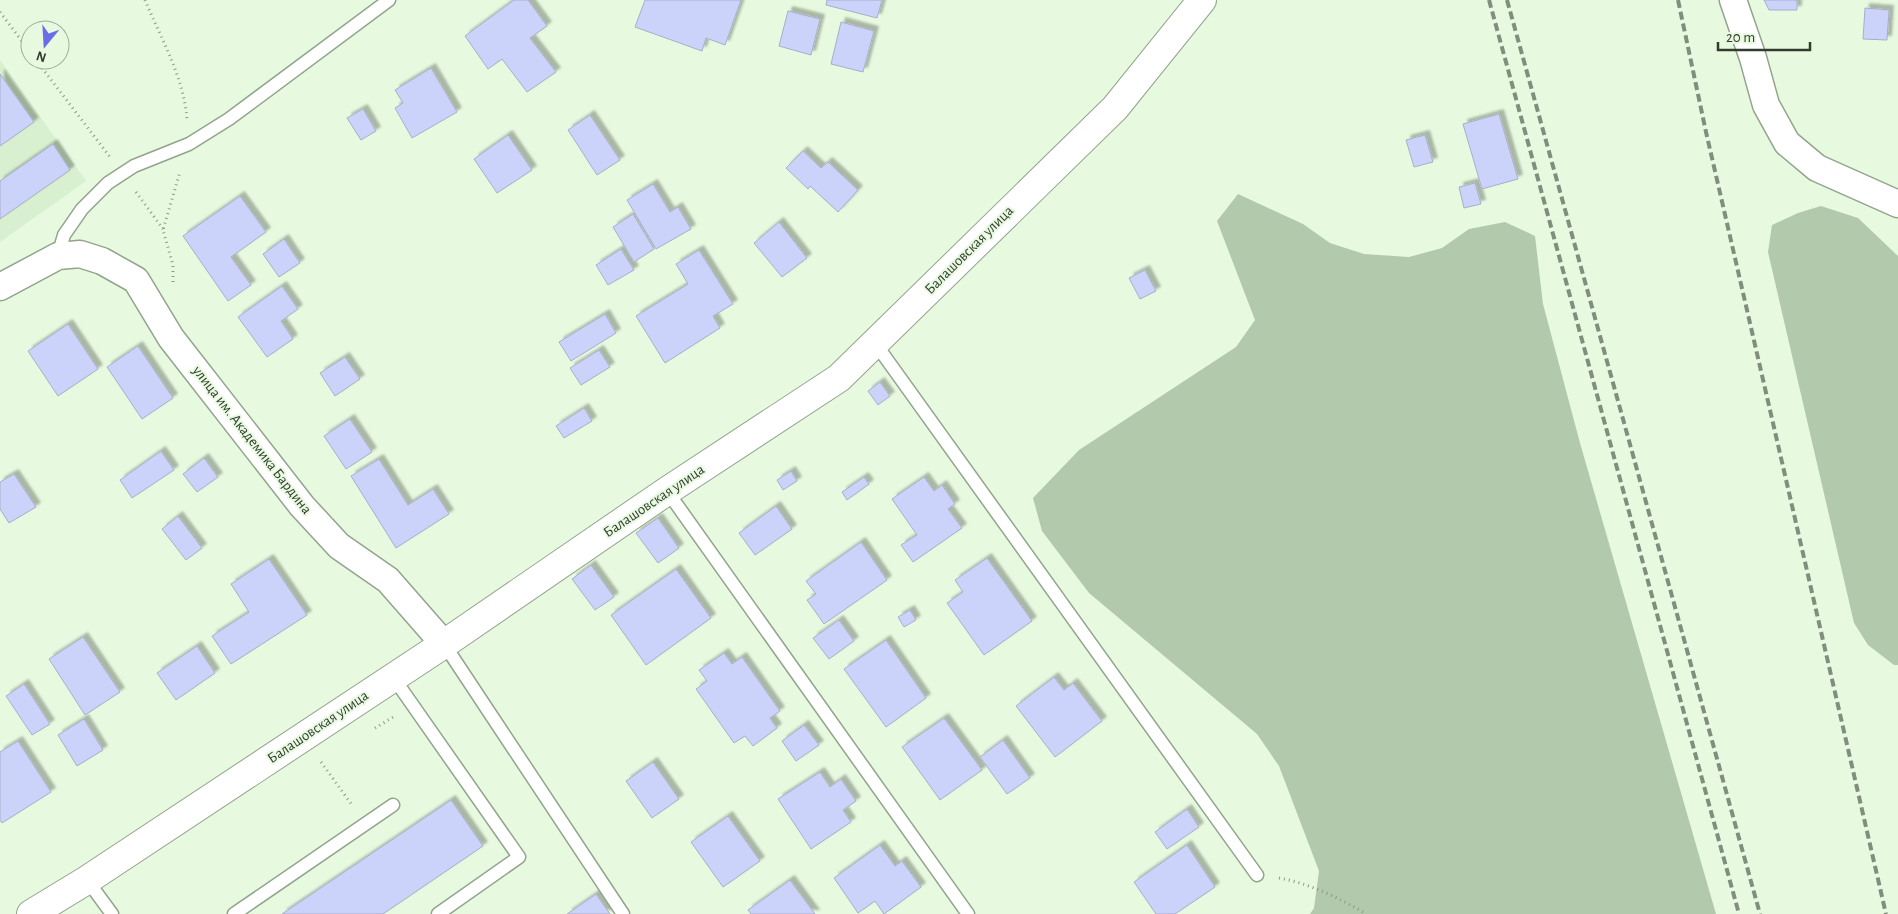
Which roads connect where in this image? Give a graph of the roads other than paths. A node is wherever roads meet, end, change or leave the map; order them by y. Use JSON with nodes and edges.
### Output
{"nodes":[{"id":1,"x":389,"y":0,"type":"edge"},
{"id":2,"x":1202,"y":0,"type":"edge"},
{"id":3,"x":1733,"y":0,"type":"edge"},
{"id":4,"x":1898,"y":204,"type":"edge"},
{"id":5,"x":58,"y":256,"type":"junction"},
{"id":6,"x":0,"y":287,"type":"edge"},
{"id":7,"x":875,"y":343,"type":"junction"},
{"id":8,"x":667,"y":492,"type":"junction"},
{"id":9,"x":444,"y":644,"type":"junction"},
{"id":10,"x":393,"y":677,"type":"junction"},
{"id":11,"x":393,"y":806,"type":"dead end"},
{"id":12,"x":1257,"y":875,"type":"road end"},
{"id":13,"x":87,"y":880,"type":"junction"},
{"id":14,"x":35,"y":913,"type":"edge"},
{"id":15,"x":112,"y":914,"type":"edge"},
{"id":16,"x":234,"y":914,"type":"edge"},
{"id":17,"x":438,"y":914,"type":"edge"},
{"id":18,"x":623,"y":914,"type":"edge"},
{"id":19,"x":968,"y":914,"type":"edge"}],
"edges":[{"from":1,"to":5,"type":"lane"},
{"from":2,"to":7,"type":"street","name":"Балашовская улица"},
{"from":3,"to":4,"type":"street"},
{"from":5,"to":6,"type":"street"},
{"from":5,"to":9,"type":"street","name":"улица им. Академика Бардина"},
{"from":7,"to":8,"type":"street","name":"Балашовская улица"},
{"from":7,"to":12,"type":"lane"},
{"from":8,"to":9,"type":"street","name":"Балашовская улица"},
{"from":8,"to":19,"type":"lane"},
{"from":9,"to":10,"type":"street","name":"Балашовская улица"},
{"from":9,"to":18,"type":"lane"},
{"from":10,"to":13,"type":"street","name":"Балашовская улица"},
{"from":10,"to":17,"type":"lane"},
{"from":11,"to":16,"type":"lane"},
{"from":13,"to":14,"type":"street","name":"Балашовская улица"},
{"from":13,"to":15,"type":"lane"}]}
